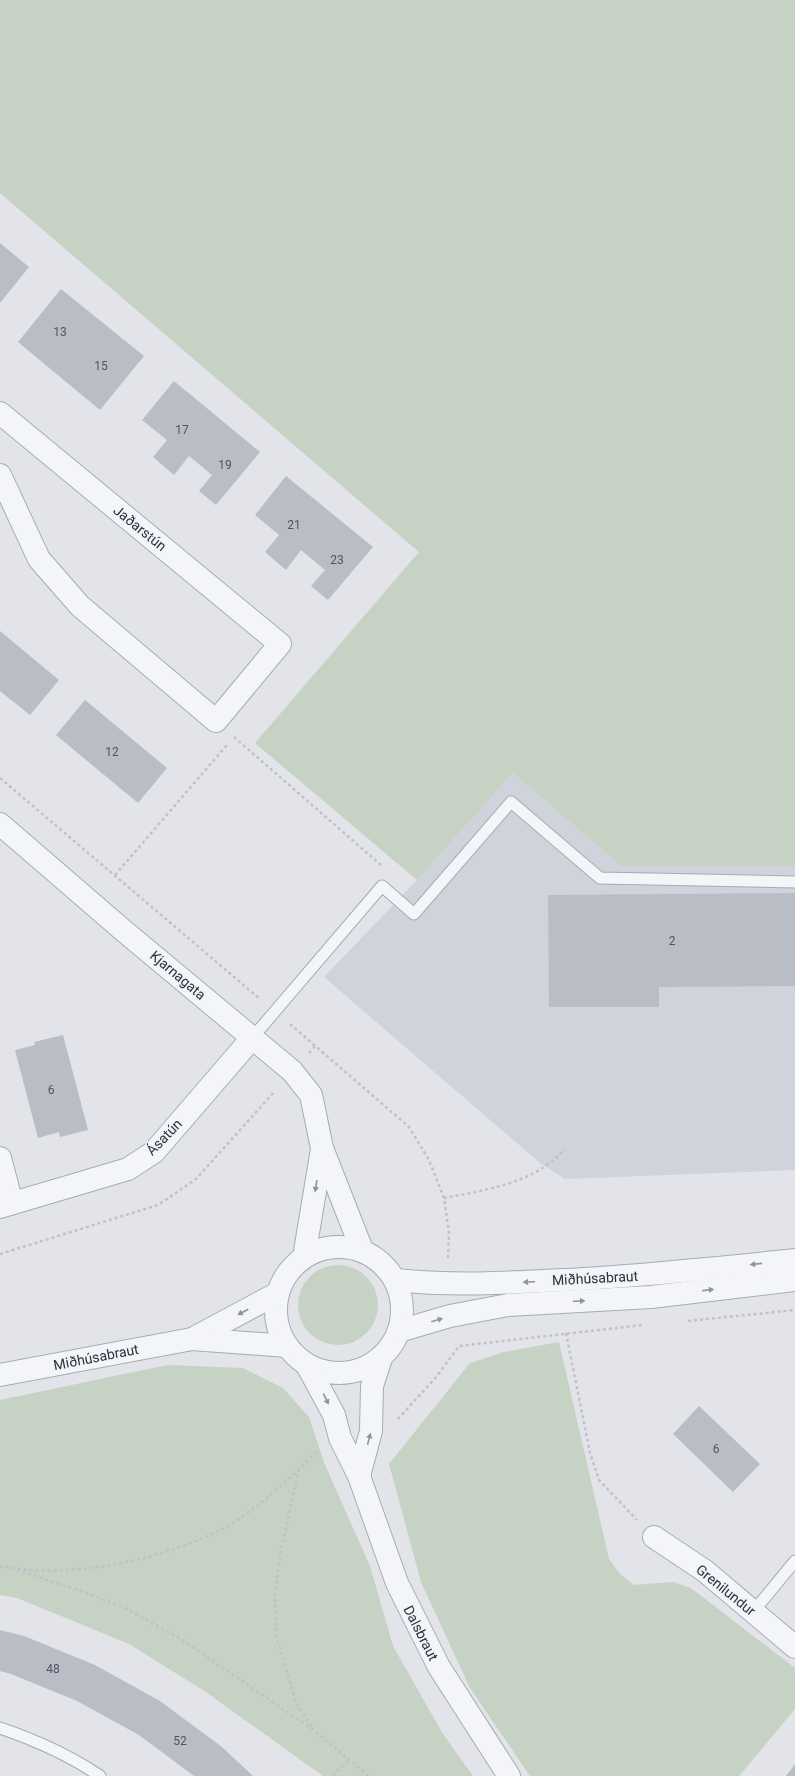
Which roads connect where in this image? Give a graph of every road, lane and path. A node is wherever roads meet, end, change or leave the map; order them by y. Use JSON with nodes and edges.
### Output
{"nodes":[{"id":1,"x":0,"y":413,"type":"edge"},
{"id":2,"x":0,"y":475,"type":"edge"},
{"id":3,"x":0,"y":824,"type":"edge"},
{"id":4,"x":115,"y":875,"type":"dead end"},
{"id":5,"x":795,"y":882,"type":"edge"},
{"id":6,"x":382,"y":886,"type":"junction"},
{"id":7,"x":252,"y":1037,"type":"junction"},
{"id":8,"x":322,"y":1148,"type":"junction"},
{"id":9,"x":565,"y":1149,"type":"dead end"},
{"id":10,"x":0,"y":1158,"type":"edge"},
{"id":11,"x":444,"y":1198,"type":"dead end"},
{"id":12,"x":6,"y":1205,"type":"edge"},
{"id":13,"x":362,"y":1250,"type":"junction"},
{"id":14,"x":304,"y":1257,"type":"junction"},
{"id":15,"x":795,"y":1260,"type":"edge"},
{"id":16,"x":395,"y":1280,"type":"junction"},
{"id":17,"x":795,"y":1280,"type":"edge"},
{"id":18,"x":278,"y":1293,"type":"junction"},
{"id":19,"x":399,"y":1331,"type":"junction"},
{"id":20,"x":192,"y":1339,"type":"junction"},
{"id":21,"x":287,"y":1346,"type":"junction"},
{"id":22,"x":381,"y":1358,"type":"junction"},
{"id":23,"x":307,"y":1365,"type":"junction"},
{"id":24,"x":0,"y":1375,"type":"edge"},
{"id":25,"x":371,"y":1431,"type":"junction"},
{"id":26,"x":340,"y":1438,"type":"junction"},
{"id":27,"x":299,"y":1469,"type":"junction"},
{"id":28,"x":359,"y":1476,"type":"junction"},
{"id":29,"x":654,"y":1538,"type":"joint"},
{"id":30,"x":795,"y":1561,"type":"edge"},
{"id":31,"x":0,"y":1566,"type":"edge"},
{"id":32,"x":15,"y":1569,"type":"junction"},
{"id":33,"x":753,"y":1612,"type":"junction"},
{"id":34,"x":795,"y":1647,"type":"edge"},
{"id":35,"x":0,"y":1728,"type":"edge"},
{"id":36,"x":314,"y":1731,"type":"junction"},
{"id":37,"x":348,"y":1760,"type":"junction"},
{"id":38,"x":100,"y":1776,"type":"edge"},
{"id":39,"x":333,"y":1776,"type":"edge"},
{"id":40,"x":368,"y":1776,"type":"edge"},
{"id":41,"x":509,"y":1776,"type":"edge"}],
"edges":[{"from":1,"to":2,"type":"street","name":"Jaðarstún"},
{"from":3,"to":7,"type":"street","name":"Kjarnagata"},
{"from":4,"to":6,"type":"path"},
{"from":5,"to":6,"type":"lane"},
{"from":6,"to":7,"type":"lane"},
{"from":7,"to":8,"type":"street","name":"Kjarnagata"},
{"from":7,"to":12,"type":"street","name":"Ásatún"},
{"from":8,"to":13,"type":"street","name":"Kjarnagata"},
{"from":8,"to":14,"type":"street","name":"Kjarnagata","one_way":true},
{"from":9,"to":11,"type":"path"},
{"from":10,"to":12,"type":"street"},
{"from":13,"to":14,"type":"street"},
{"from":13,"to":16,"type":"street"},
{"from":14,"to":18,"type":"street"},
{"from":15,"to":16,"type":"street","name":"Miðhúsabraut","one_way":true},
{"from":16,"to":19,"type":"street"},
{"from":19,"to":17,"type":"street","name":"Miðhúsabraut","one_way":true},
{"from":18,"to":20,"type":"street","name":"Miðhúsabraut","one_way":true},
{"from":18,"to":21,"type":"street"},
{"from":19,"to":22,"type":"street"},
{"from":20,"to":21,"type":"street","name":"Miðhúsabraut"},
{"from":20,"to":24,"type":"street","name":"Miðhúsabraut"},
{"from":21,"to":23,"type":"street"},
{"from":22,"to":23,"type":"street"},
{"from":22,"to":25,"type":"street"},
{"from":23,"to":26,"type":"street","name":"Dalsbraut","one_way":true},
{"from":28,"to":25,"type":"street","one_way":true},
{"from":25,"to":29,"type":"path"},
{"from":26,"to":27,"type":"path"},
{"from":26,"to":28,"type":"street","name":"Dalsbraut"},
{"from":27,"to":32,"type":"path"},
{"from":27,"to":36,"type":"path"},
{"from":28,"to":41,"type":"street","name":"Dalsbraut"},
{"from":29,"to":33,"type":"street","name":"Grenilundur"},
{"from":30,"to":33,"type":"lane"},
{"from":31,"to":32,"type":"path"},
{"from":32,"to":36,"type":"path"},
{"from":33,"to":34,"type":"street","name":"Grenilundur"},
{"from":35,"to":38,"type":"lane"},
{"from":36,"to":37,"type":"path"},
{"from":37,"to":39,"type":"path"},
{"from":37,"to":40,"type":"path"}]}
